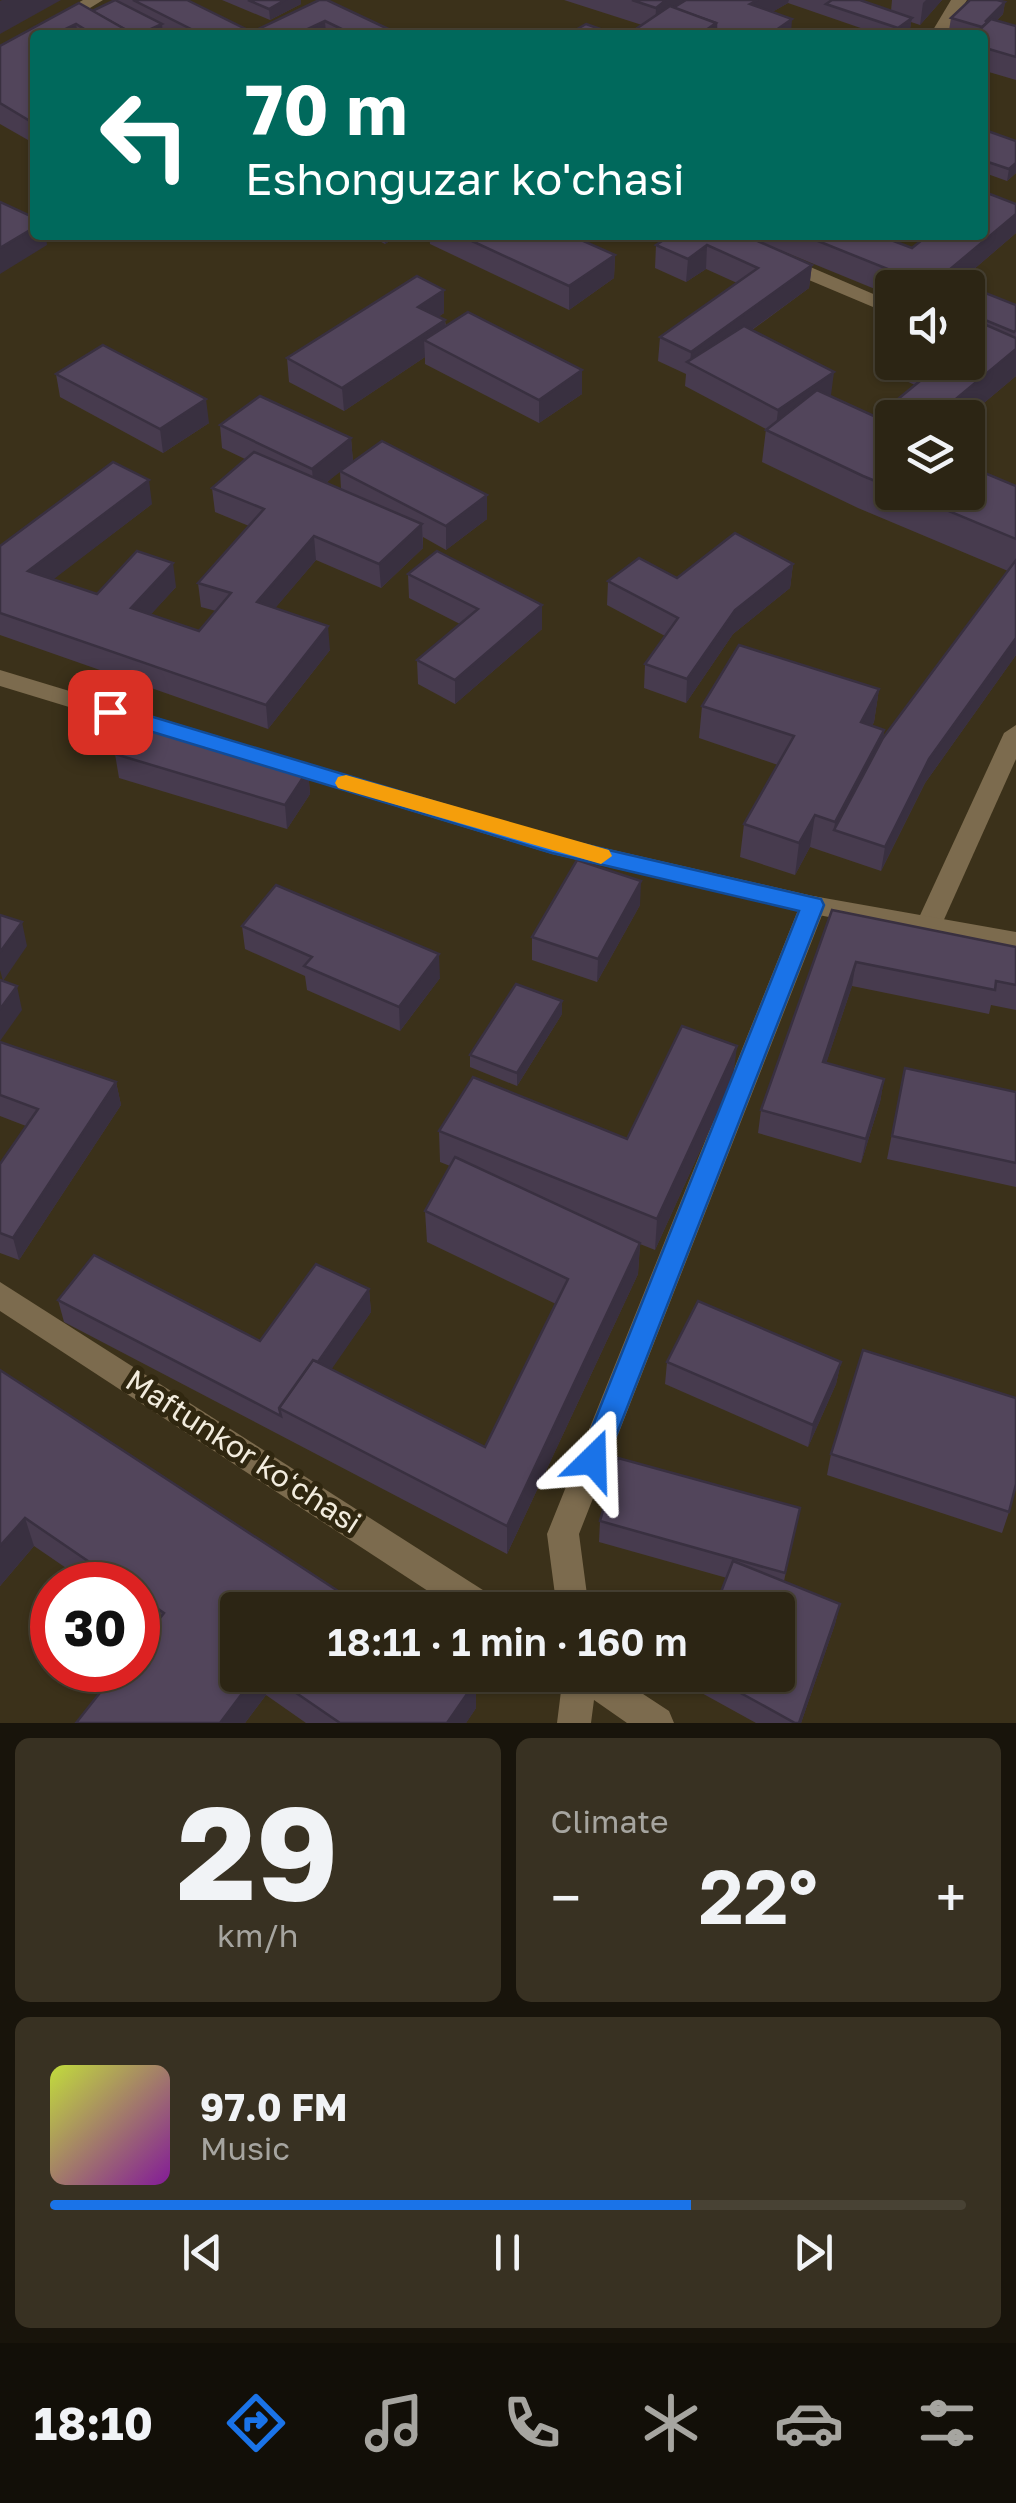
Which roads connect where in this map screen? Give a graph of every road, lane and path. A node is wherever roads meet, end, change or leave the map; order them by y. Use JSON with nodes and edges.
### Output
{"nodes":[{"id":1,"x":95,"y":0,"type":"edge"},
{"id":2,"x":959,"y":0,"type":"edge"},
{"id":3,"x":43,"y":30,"type":"edge"},
{"id":4,"x":941,"y":30,"type":"edge"},
{"id":5,"x":30,"y":38,"type":"edge"},
{"id":6,"x":0,"y":55,"type":"edge"},
{"id":7,"x":738,"y":240,"type":"edge"},
{"id":8,"x":875,"y":302,"type":"edge"},
{"id":9,"x":0,"y":678,"type":"edge"},
{"id":10,"x":1016,"y":733,"type":"edge"},
{"id":11,"x":813,"y":905,"type":"junction"},
{"id":12,"x":929,"y":924,"type":"junction"},
{"id":13,"x":1016,"y":942,"type":"edge"},
{"id":14,"x":0,"y":1295,"type":"edge"},
{"id":15,"x":457,"y":1592,"type":"edge"},
{"id":16,"x":571,"y":1592,"type":"edge"},
{"id":17,"x":580,"y":1692,"type":"edge"},
{"id":18,"x":609,"y":1692,"type":"edge"},
{"id":19,"x":574,"y":1723,"type":"edge"},
{"id":20,"x":657,"y":1723,"type":"edge"}],
"edges":[{"from":1,"to":3,"type":"street"},
{"from":2,"to":4,"type":"street"},
{"from":5,"to":6,"type":"street"},
{"from":7,"to":8,"type":"street"},
{"from":9,"to":11,"type":"street"},
{"from":10,"to":12,"type":"street"},
{"from":11,"to":12,"type":"street"},
{"from":11,"to":16,"type":"street"},
{"from":12,"to":13,"type":"street"},
{"from":14,"to":15,"type":"street","name":"Maftunkor koʻchasi"},
{"from":17,"to":19,"type":"street"},
{"from":18,"to":20,"type":"street"}]}
